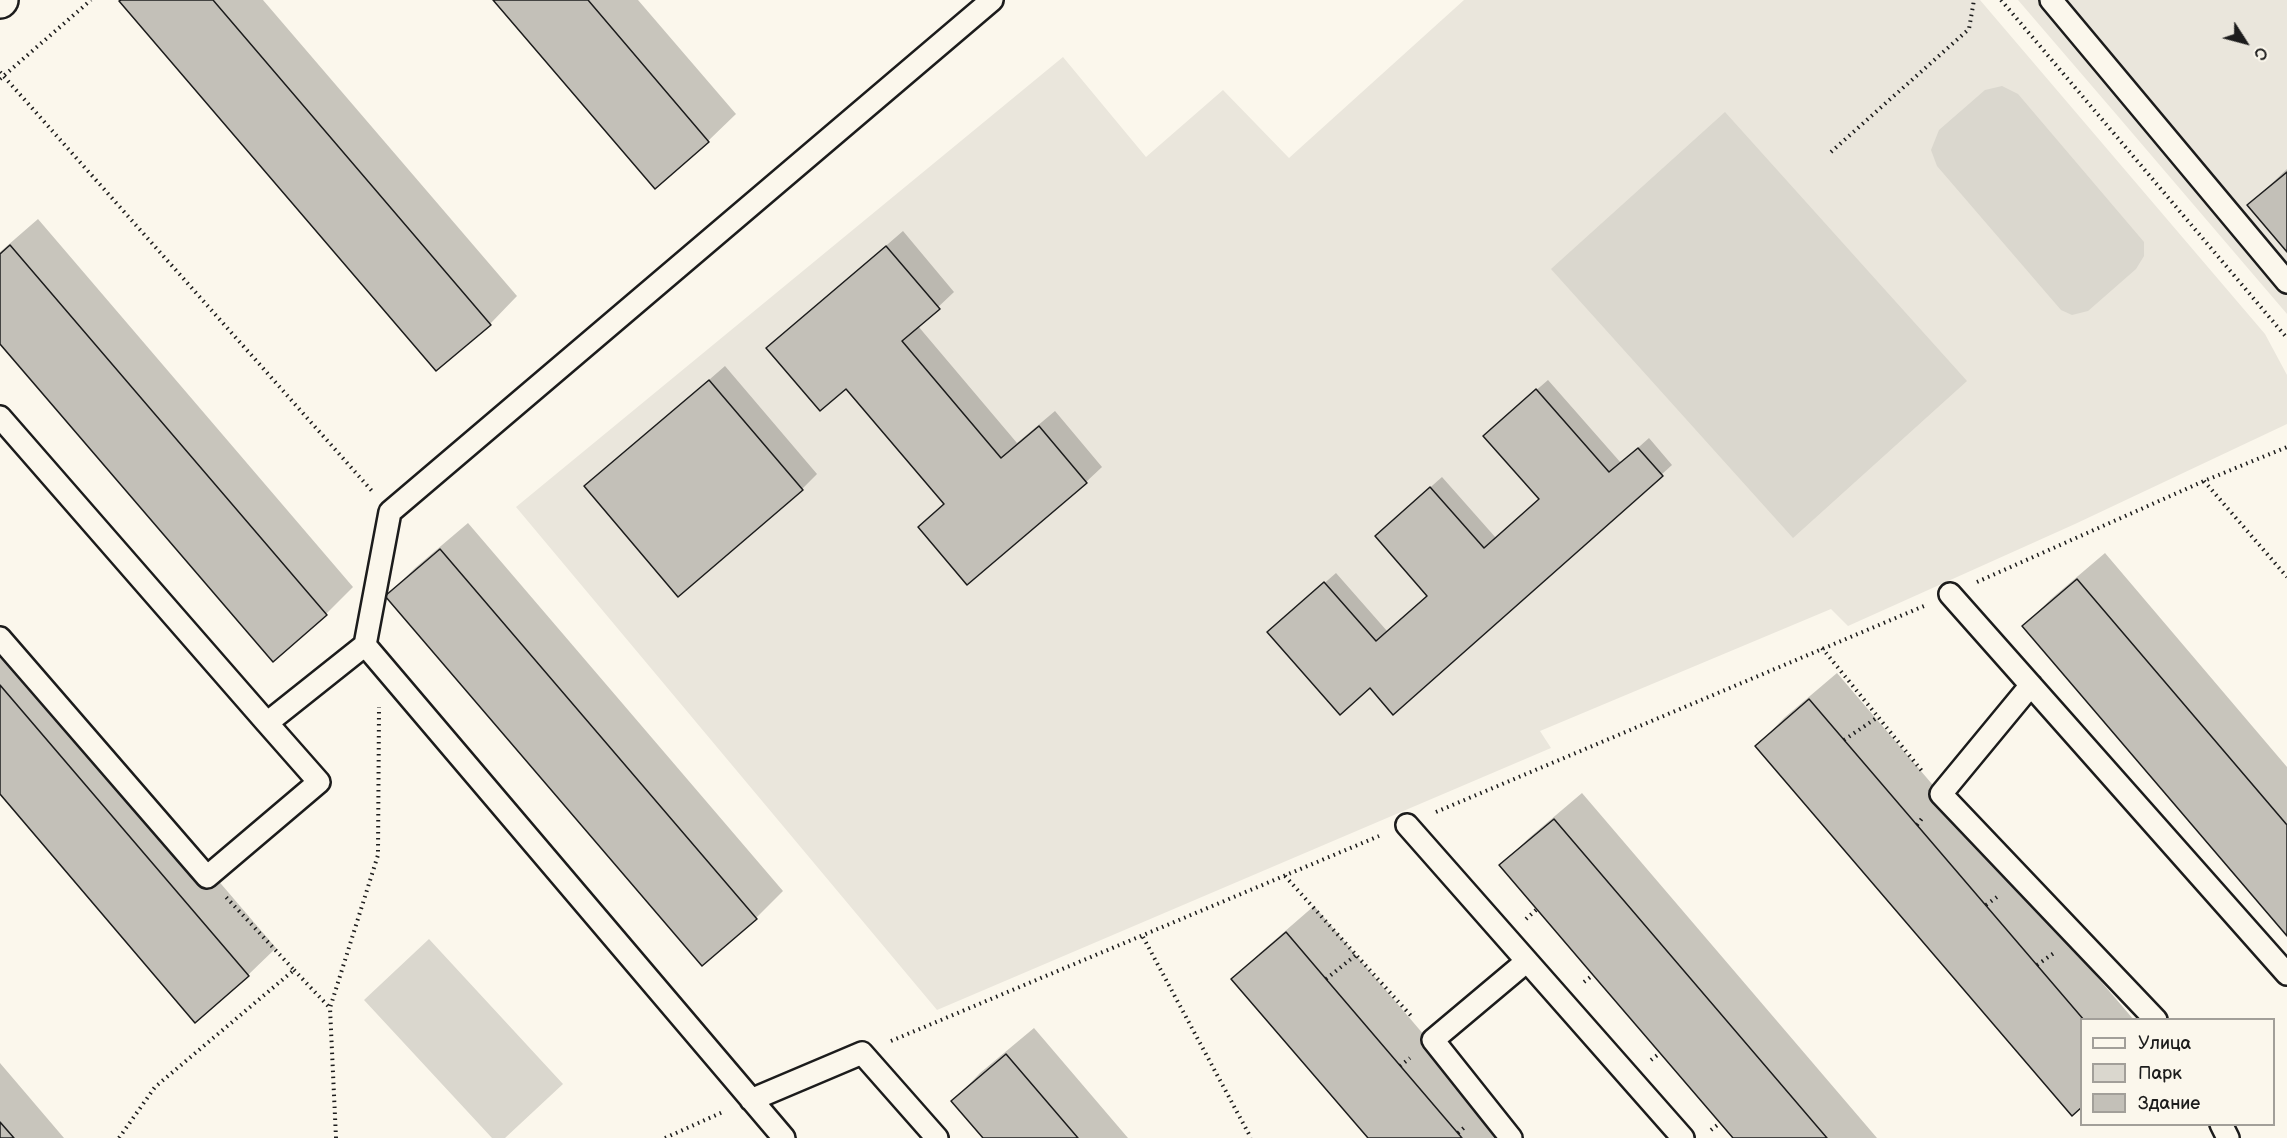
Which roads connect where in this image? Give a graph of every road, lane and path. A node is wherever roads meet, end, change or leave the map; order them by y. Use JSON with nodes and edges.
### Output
{"nodes":[{"id":1,"x":92,"y":0,"type":"edge"},
{"id":2,"x":992,"y":0,"type":"edge"},
{"id":3,"x":1974,"y":0,"type":"edge"},
{"id":4,"x":2001,"y":0,"type":"edge"},
{"id":5,"x":2051,"y":0,"type":"edge"},
{"id":6,"x":0,"y":72,"type":"edge"},
{"id":7,"x":2,"y":78,"type":"edge"},
{"id":8,"x":1832,"y":152,"type":"dead end"},
{"id":9,"x":2287,"y":282,"type":"edge"},
{"id":10,"x":2287,"y":338,"type":"edge"},
{"id":11,"x":0,"y":417,"type":"edge"},
{"id":12,"x":2287,"y":447,"type":"edge"},
{"id":13,"x":2204,"y":481,"type":"junction"},
{"id":14,"x":390,"y":512,"type":"junction"},
{"id":15,"x":2287,"y":577,"type":"edge"},
{"id":16,"x":1950,"y":594,"type":"junction"},
{"id":17,"x":0,"y":638,"type":"edge"},
{"id":18,"x":366,"y":645,"type":"junction"},
{"id":19,"x":1822,"y":648,"type":"junction"},
{"id":20,"x":380,"y":661,"type":"junction"},
{"id":21,"x":2031,"y":685,"type":"junction"},
{"id":22,"x":1878,"y":717,"type":"junction"},
{"id":23,"x":267,"y":723,"type":"junction"},
{"id":24,"x":1844,"y":740,"type":"dead end"},
{"id":25,"x":1941,"y":794,"type":"junction"},
{"id":26,"x":1407,"y":825,"type":"junction"},
{"id":27,"x":1285,"y":876,"type":"junction"},
{"id":28,"x":207,"y":877,"type":"junction"},
{"id":29,"x":1143,"y":937,"type":"junction"},
{"id":30,"x":1356,"y":955,"type":"junction"},
{"id":31,"x":1527,"y":961,"type":"junction"},
{"id":32,"x":294,"y":970,"type":"junction"},
{"id":33,"x":2287,"y":974,"type":"edge"},
{"id":34,"x":1326,"y":979,"type":"dead end"},
{"id":35,"x":330,"y":1008,"type":"junction"},
{"id":36,"x":2154,"y":1018,"type":"edge"},
{"id":37,"x":1433,"y":1040,"type":"junction"},
{"id":38,"x":862,"y":1053,"type":"junction"},
{"id":39,"x":751,"y":1100,"type":"junction"},
{"id":40,"x":118,"y":1138,"type":"edge"},
{"id":41,"x":336,"y":1138,"type":"edge"},
{"id":42,"x":665,"y":1138,"type":"edge"},
{"id":43,"x":784,"y":1138,"type":"edge"},
{"id":44,"x":937,"y":1138,"type":"edge"},
{"id":45,"x":1251,"y":1138,"type":"edge"},
{"id":46,"x":1511,"y":1138,"type":"edge"},
{"id":47,"x":1683,"y":1138,"type":"edge"}],
"edges":[{"from":1,"to":7,"type":"path"},
{"from":2,"to":14,"type":"lane"},
{"from":3,"to":8,"type":"path"},
{"from":4,"to":10,"type":"path"},
{"from":5,"to":9,"type":"lane"},
{"from":6,"to":7,"type":"path"},
{"from":7,"to":14,"type":"path"},
{"from":11,"to":23,"type":"lane"},
{"from":12,"to":13,"type":"path"},
{"from":13,"to":15,"type":"path"},
{"from":13,"to":16,"type":"path"},
{"from":14,"to":18,"type":"lane"},
{"from":16,"to":19,"type":"path"},
{"from":16,"to":21,"type":"lane"},
{"from":17,"to":28,"type":"lane"},
{"from":18,"to":20,"type":"lane"},
{"from":18,"to":23,"type":"lane"},
{"from":19,"to":22,"type":"path"},
{"from":19,"to":26,"type":"path"},
{"from":20,"to":35,"type":"path"},
{"from":20,"to":39,"type":"lane"},
{"from":21,"to":25,"type":"lane"},
{"from":21,"to":33,"type":"lane"},
{"from":22,"to":24,"type":"path"},
{"from":22,"to":25,"type":"path"},
{"from":23,"to":28,"type":"lane"},
{"from":25,"to":36,"type":"lane"},
{"from":26,"to":27,"type":"path"},
{"from":26,"to":31,"type":"lane"},
{"from":27,"to":29,"type":"path"},
{"from":27,"to":30,"type":"path"},
{"from":28,"to":32,"type":"path"},
{"from":29,"to":38,"type":"path"},
{"from":29,"to":45,"type":"path"},
{"from":30,"to":34,"type":"path"},
{"from":30,"to":37,"type":"path"},
{"from":31,"to":37,"type":"lane"},
{"from":31,"to":47,"type":"lane"},
{"from":32,"to":35,"type":"path"},
{"from":32,"to":40,"type":"path"},
{"from":35,"to":41,"type":"path"},
{"from":37,"to":46,"type":"lane"},
{"from":38,"to":39,"type":"lane"},
{"from":38,"to":44,"type":"lane"},
{"from":39,"to":42,"type":"path"},
{"from":39,"to":43,"type":"lane"}]}
